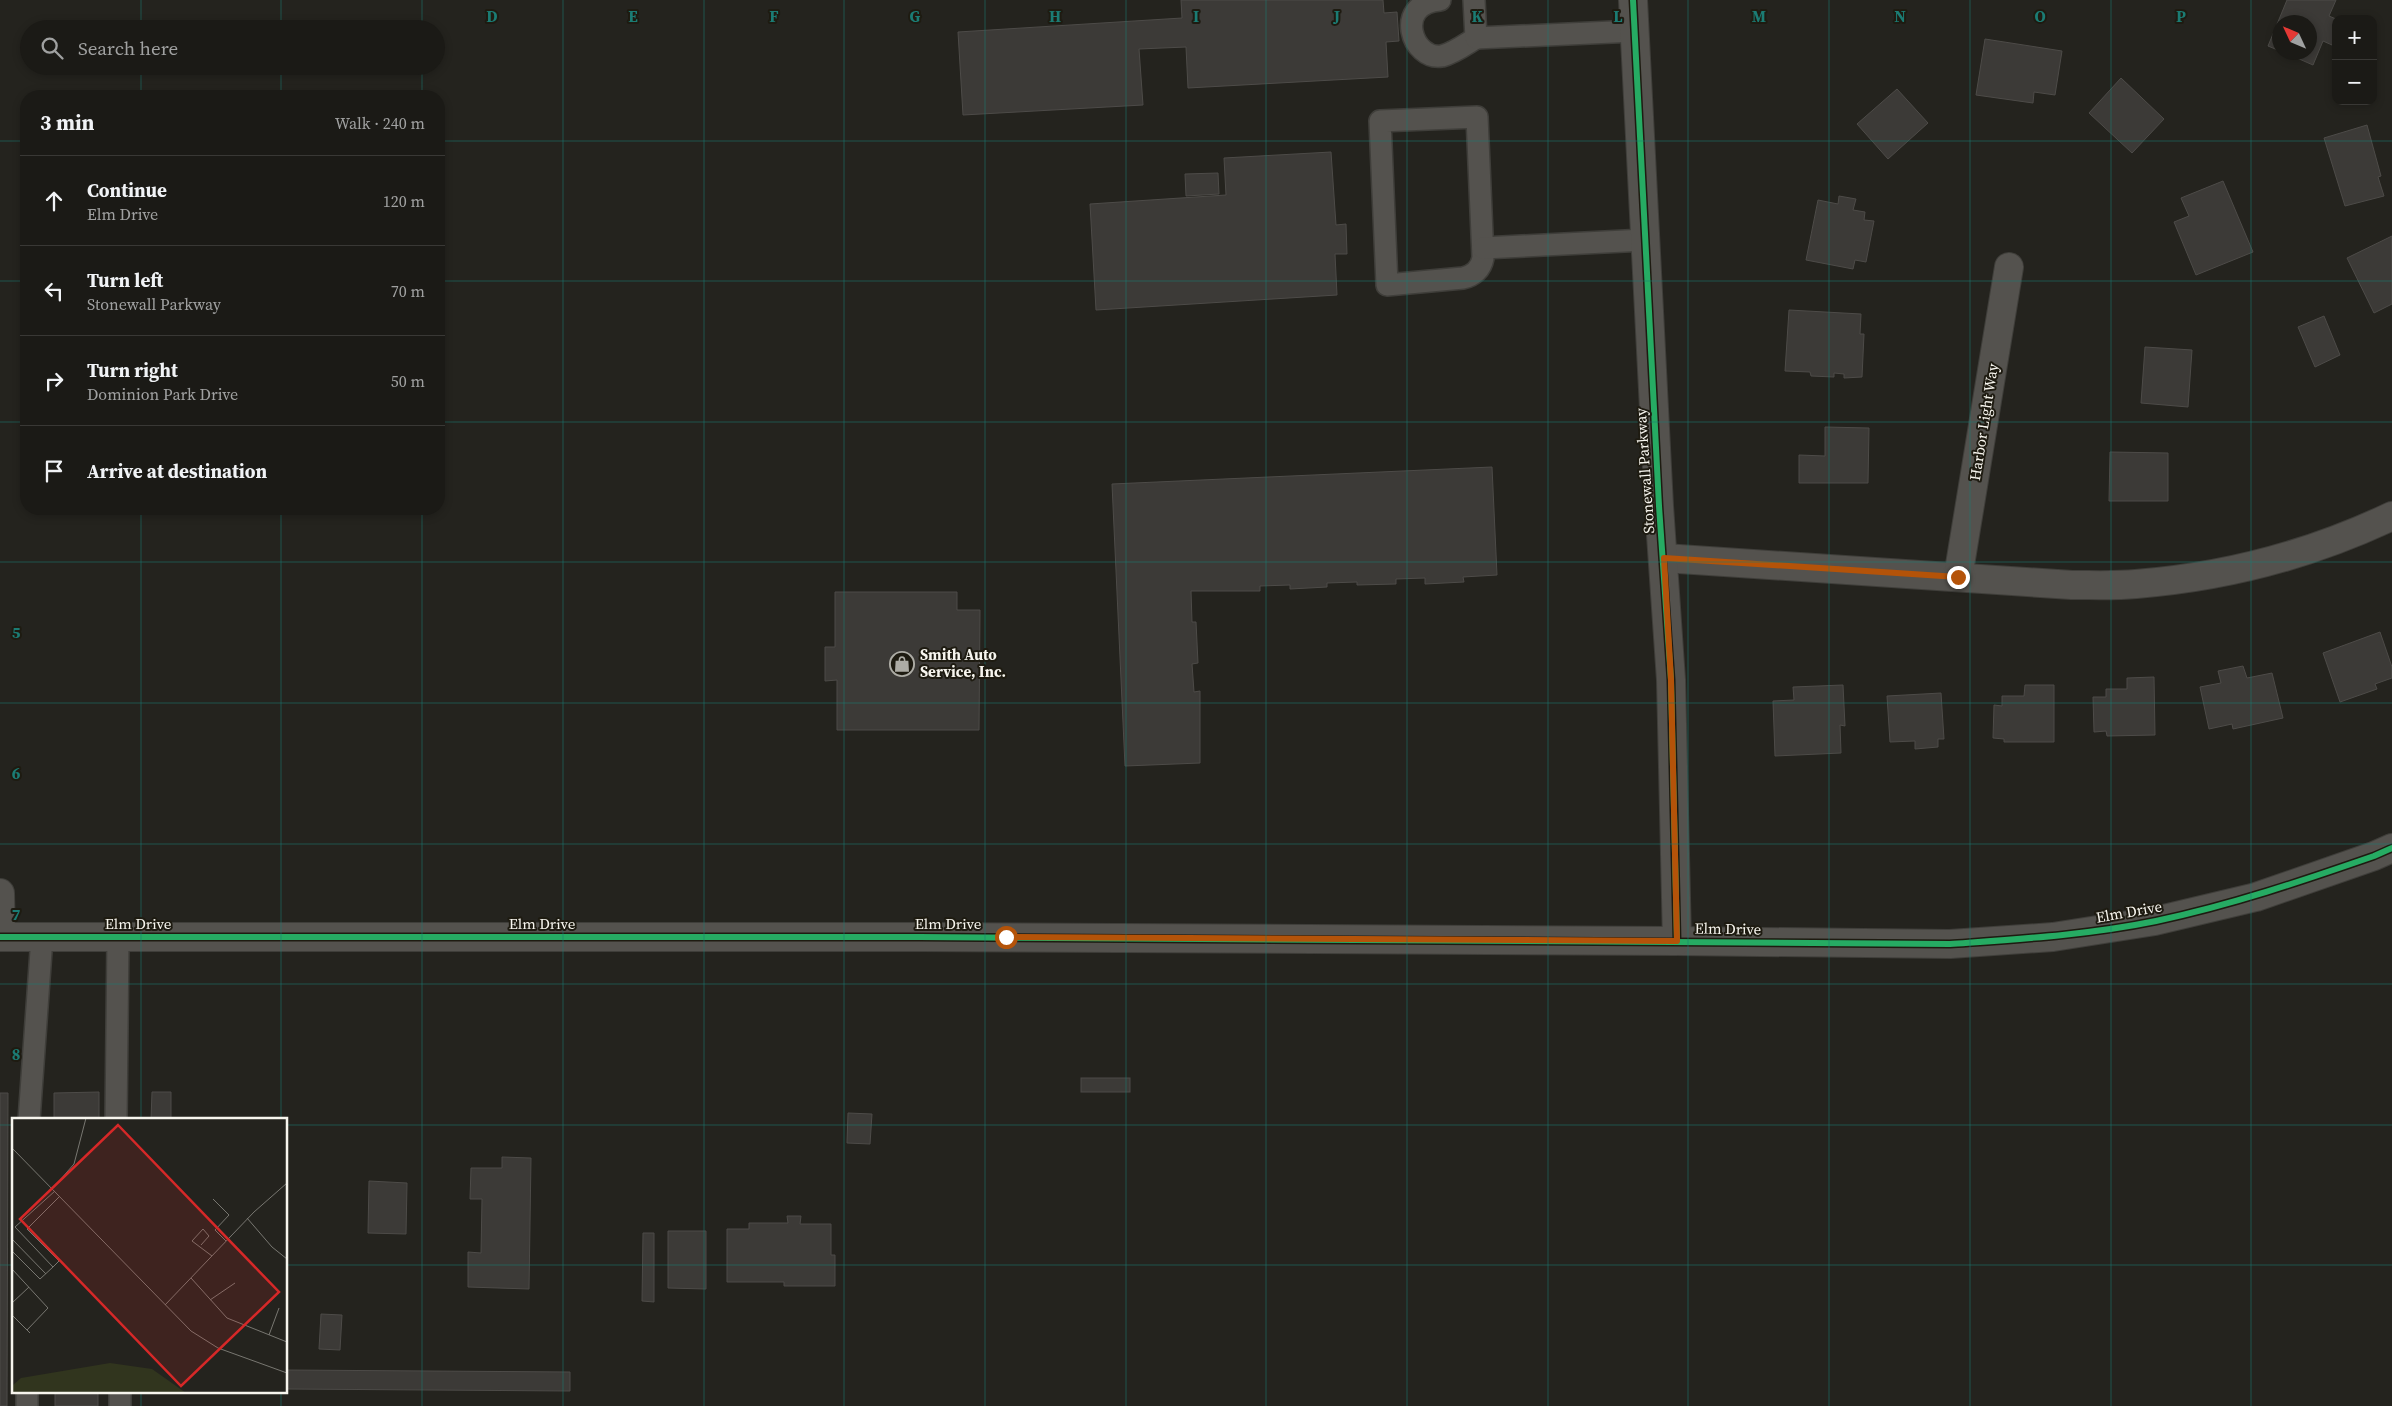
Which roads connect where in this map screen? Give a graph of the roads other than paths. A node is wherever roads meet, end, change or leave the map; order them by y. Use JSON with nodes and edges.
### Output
{"nodes":[{"id":1,"x":1440,"y":0,"type":"edge"},
{"id":2,"x":1474,"y":0,"type":"edge"},
{"id":3,"x":1633,"y":0,"type":"edge"},
{"id":4,"x":1635,"y":31,"type":"junction"},
{"id":5,"x":1476,"y":38,"type":"junction"},
{"id":6,"x":1645,"y":240,"type":"junction"},
{"id":7,"x":1483,"y":248,"type":"junction"},
{"id":8,"x":2009,"y":267,"type":"dead end"},
{"id":9,"x":2392,"y":516,"type":"edge"},
{"id":10,"x":1664,"y":558,"type":"junction"},
{"id":11,"x":1958,"y":577,"type":"junction"},
{"id":12,"x":2392,"y":848,"type":"edge"},
{"id":13,"x":0,"y":893,"type":"edge"},
{"id":14,"x":0,"y":937,"type":"edge"},
{"id":15,"x":42,"y":937,"type":"junction"},
{"id":16,"x":118,"y":937,"type":"junction"},
{"id":17,"x":1677,"y":941,"type":"junction"},
{"id":18,"x":29,"y":1118,"type":"edge"},
{"id":19,"x":116,"y":1118,"type":"edge"}],
"edges":[{"from":1,"to":5,"type":"lane"},
{"from":2,"to":5,"type":"lane"},
{"from":3,"to":4,"type":"street","name":"Stonewall Parkway"},
{"from":4,"to":5,"type":"lane"},
{"from":4,"to":6,"type":"street","name":"Stonewall Parkway"},
{"from":6,"to":7,"type":"lane"},
{"from":6,"to":10,"type":"street","name":"Stonewall Parkway"},
{"from":7,"to":7,"type":"lane"},
{"from":8,"to":11,"type":"street","name":"Harbor Light Way"},
{"from":9,"to":11,"type":"street"},
{"from":10,"to":11,"type":"street"},
{"from":10,"to":17,"type":"street","name":"Stonewall Parkway"},
{"from":12,"to":17,"type":"street","name":"Elm Drive"},
{"from":13,"to":14,"type":"street"},
{"from":14,"to":15,"type":"street","name":"Elm Drive"},
{"from":15,"to":16,"type":"street","name":"Elm Drive"},
{"from":15,"to":18,"type":"lane"},
{"from":16,"to":17,"type":"street","name":"Elm Drive"},
{"from":16,"to":19,"type":"lane"}]}
